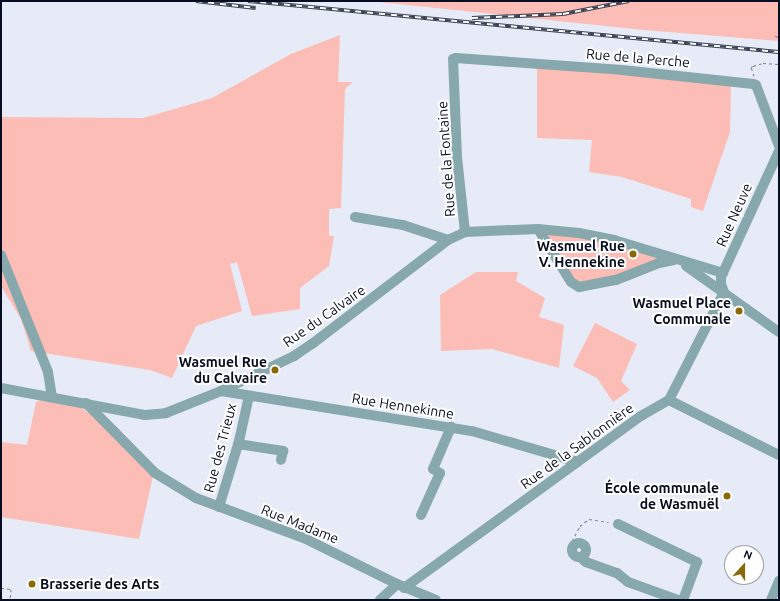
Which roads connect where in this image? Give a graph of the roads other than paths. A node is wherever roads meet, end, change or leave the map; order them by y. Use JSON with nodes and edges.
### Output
{"nodes":[{"id":1,"x":453,"y":59,"type":"joint"},
{"id":2,"x":779,"y":146,"type":"edge"},
{"id":3,"x":779,"y":151,"type":"edge"},
{"id":4,"x":355,"y":217,"type":"dead end"},
{"id":5,"x":538,"y":229,"type":"junction"},
{"id":6,"x":465,"y":232,"type":"junction"},
{"id":7,"x":448,"y":240,"type":"junction"},
{"id":8,"x":1,"y":255,"type":"edge"},
{"id":9,"x":674,"y":260,"type":"junction"},
{"id":10,"x":723,"y":273,"type":"junction"},
{"id":11,"x":724,"y":292,"type":"junction"},
{"id":12,"x":779,"y":332,"type":"edge"},
{"id":13,"x":1,"y":388,"type":"edge"},
{"id":14,"x":221,"y":391,"type":"junction"},
{"id":15,"x":248,"y":396,"type":"junction"},
{"id":16,"x":52,"y":397,"type":"junction"},
{"id":17,"x":670,"y":400,"type":"junction"},
{"id":18,"x":86,"y":403,"type":"junction"},
{"id":19,"x":451,"y":427,"type":"junction"},
{"id":20,"x":238,"y":444,"type":"junction"},
{"id":21,"x":779,"y":455,"type":"edge"},
{"id":22,"x":281,"y":460,"type":"dead end"},
{"id":23,"x":578,"y":462,"type":"junction"},
{"id":24,"x":219,"y":508,"type":"junction"},
{"id":25,"x":421,"y":515,"type":"dead end"},
{"id":26,"x":618,"y":524,"type":"road end"},
{"id":27,"x":572,"y":548,"type":"road end"},
{"id":28,"x":779,"y":581,"type":"edge"},
{"id":29,"x":401,"y":586,"type":"junction"},
{"id":30,"x":380,"y":600,"type":"edge"},
{"id":31,"x":436,"y":600,"type":"edge"},
{"id":32,"x":678,"y":600,"type":"edge"},
{"id":33,"x":683,"y":600,"type":"edge"},
{"id":34,"x":771,"y":600,"type":"edge"}],
"edges":[{"from":1,"to":2,"type":"street","name":"Rue de la Perche"},
{"from":1,"to":6,"type":"street","name":"Rue de la Fontaine"},
{"from":3,"to":10,"type":"street","name":"Rue Neuve"},
{"from":4,"to":7,"type":"street"},
{"from":5,"to":6,"type":"street","name":"Rue de la Fontaine"},
{"from":5,"to":9,"type":"street","name":"Rue de la Fontaine"},
{"from":5,"to":9,"type":"street"},
{"from":6,"to":7,"type":"street","name":"Rue du Calvaire"},
{"from":7,"to":14,"type":"street","name":"Rue du Calvaire"},
{"from":8,"to":16,"type":"street"},
{"from":9,"to":10,"type":"street"},
{"from":9,"to":11,"type":"street"},
{"from":10,"to":11,"type":"street","name":"Rue Neuve"},
{"from":11,"to":12,"type":"street"},
{"from":11,"to":17,"type":"street"},
{"from":13,"to":16,"type":"street","name":"Rue du Calvaire"},
{"from":14,"to":15,"type":"street","name":"Rue Hennekinne"},
{"from":14,"to":18,"type":"street","name":"Rue du Calvaire"},
{"from":15,"to":19,"type":"street","name":"Rue Hennekinne"},
{"from":15,"to":20,"type":"street","name":"Rue des Trieux"},
{"from":16,"to":18,"type":"street","name":"Rue du Calvaire"},
{"from":17,"to":21,"type":"street"},
{"from":17,"to":23,"type":"street","name":"Rue de la Sablonnière"},
{"from":18,"to":24,"type":"street","name":"Rue Madame"},
{"from":19,"to":23,"type":"street","name":"Rue Hennekinne"},
{"from":19,"to":25,"type":"street"},
{"from":20,"to":22,"type":"street"},
{"from":20,"to":24,"type":"street","name":"Rue des Trieux"},
{"from":23,"to":29,"type":"street","name":"Rue de la Sablonnière"},
{"from":24,"to":29,"type":"street","name":"Rue Madame"},
{"from":26,"to":33,"type":"street"},
{"from":27,"to":32,"type":"street"},
{"from":28,"to":34,"type":"street"},
{"from":29,"to":30,"type":"street","name":"Rue de la Sablonnière"},
{"from":29,"to":31,"type":"street","name":"Rue Madame"}]}
